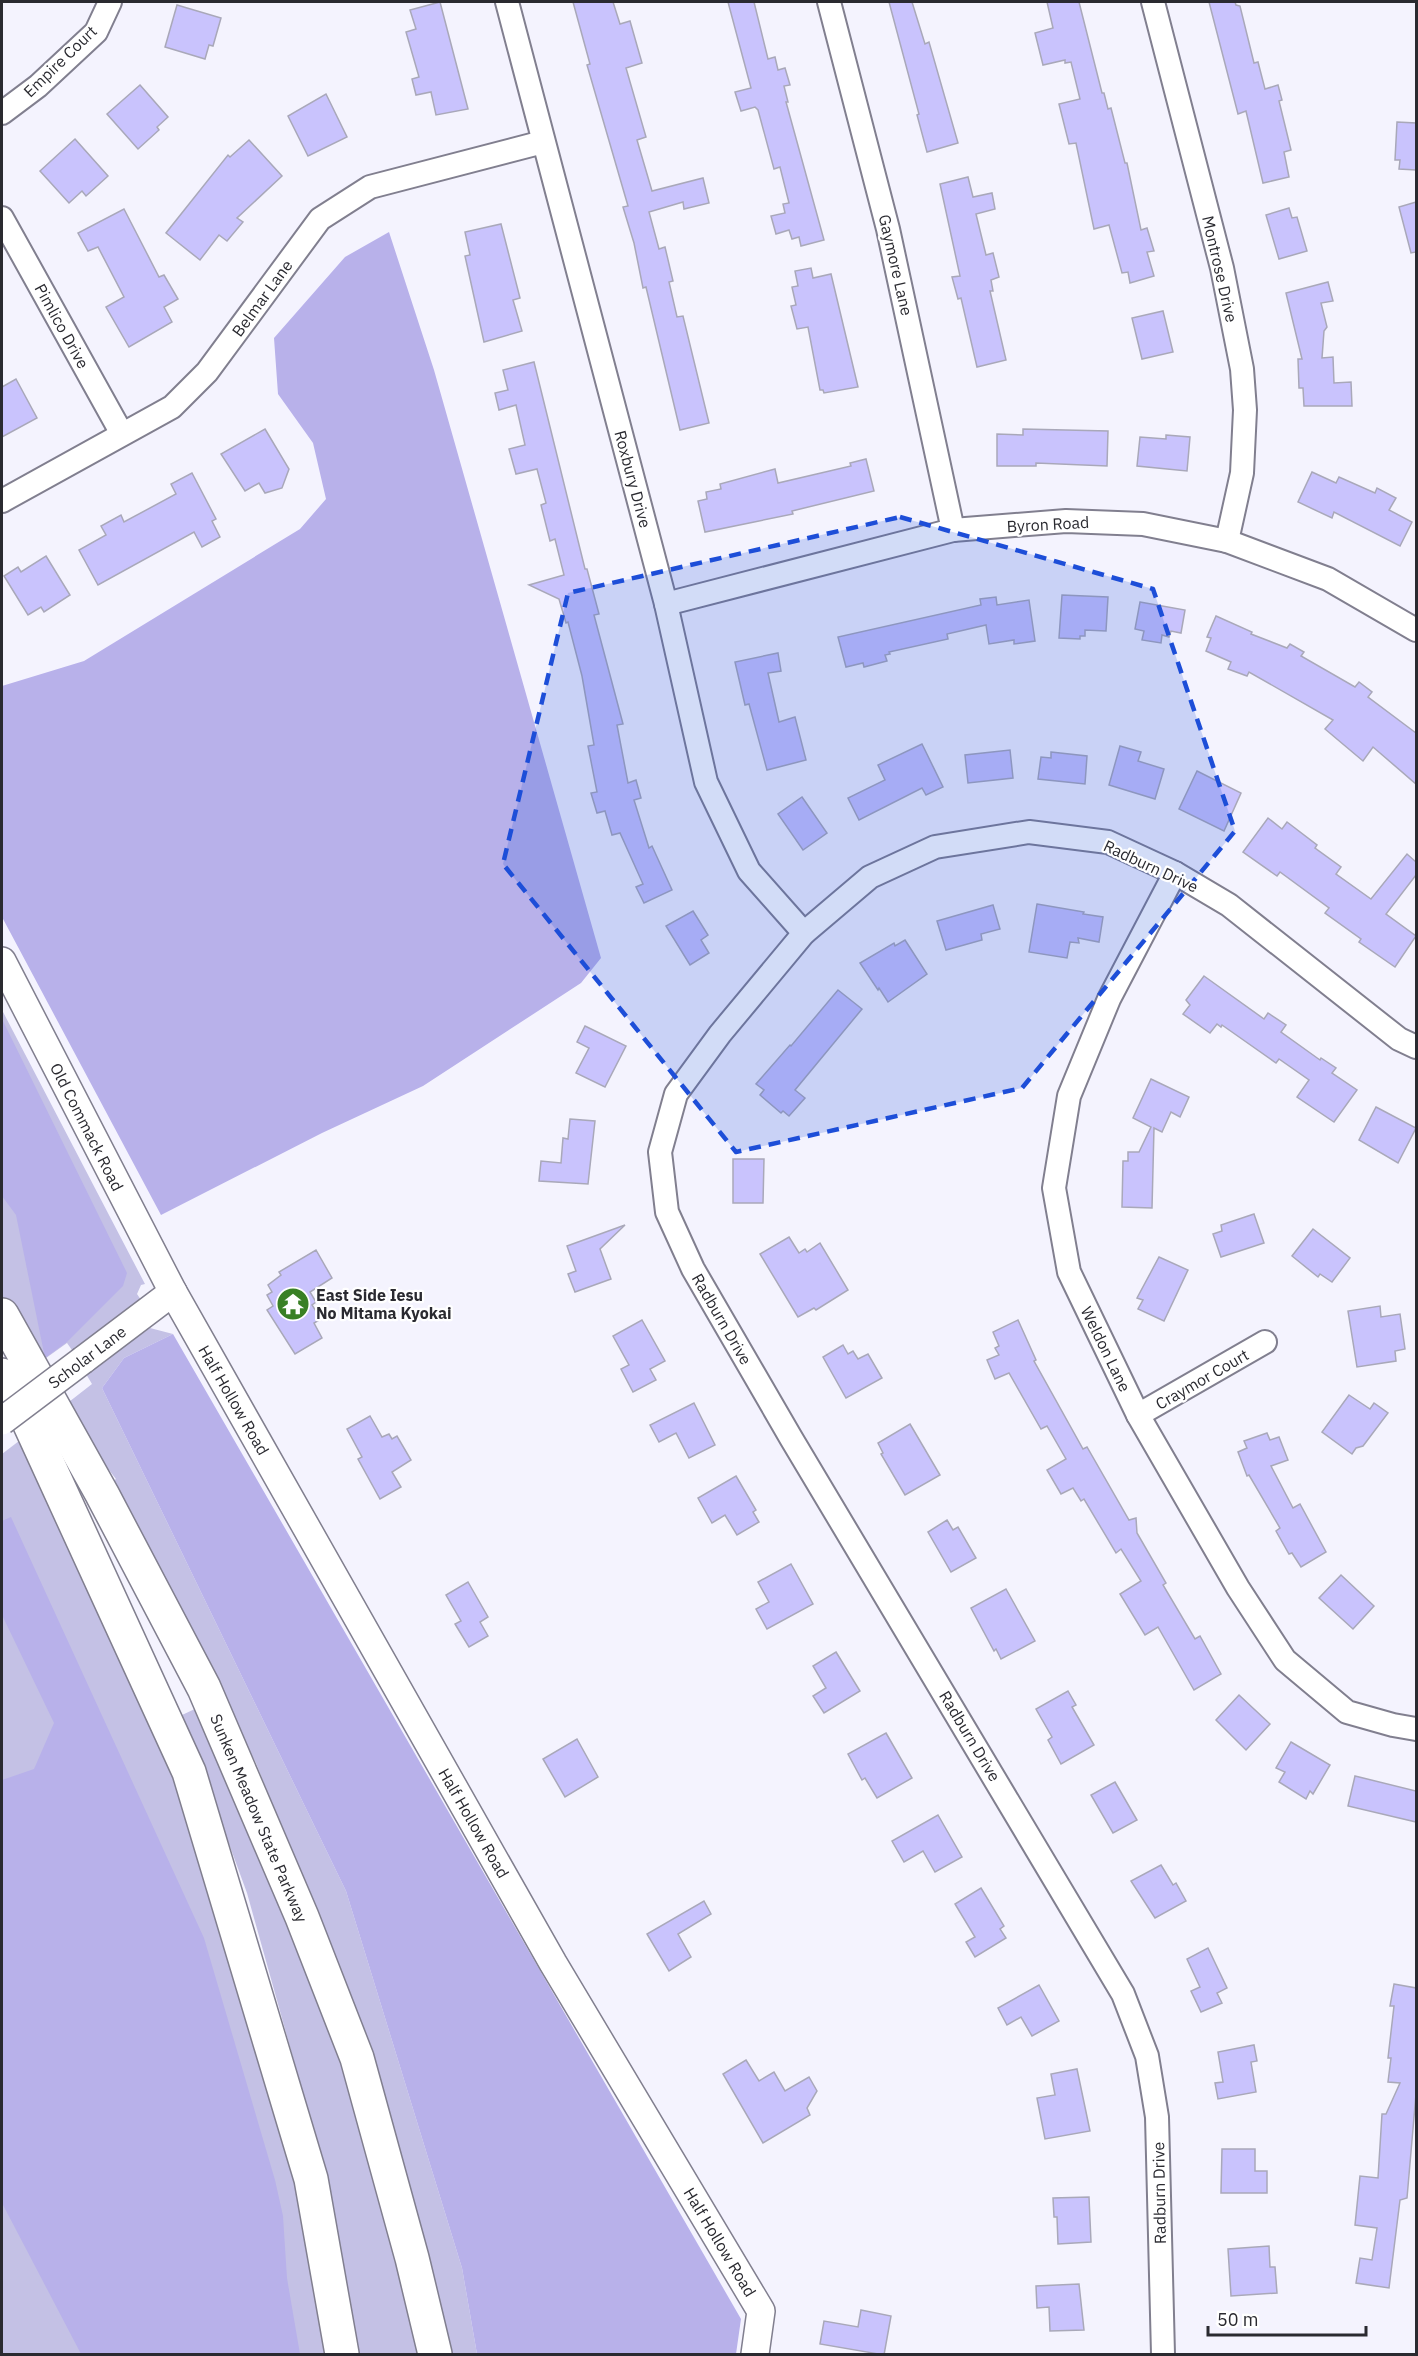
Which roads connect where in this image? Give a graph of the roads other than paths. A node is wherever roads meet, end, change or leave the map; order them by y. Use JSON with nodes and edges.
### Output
{"nodes":[{"id":1,"x":110,"y":2,"type":"edge"},
{"id":2,"x":507,"y":2,"type":"edge"},
{"id":3,"x":829,"y":2,"type":"edge"},
{"id":4,"x":1153,"y":2,"type":"edge"},
{"id":5,"x":2,"y":113,"type":"edge"},
{"id":6,"x":543,"y":142,"type":"junction"},
{"id":7,"x":2,"y":218,"type":"edge"},
{"id":8,"x":122,"y":434,"type":"junction"},
{"id":9,"x":2,"y":501,"type":"edge"},
{"id":10,"x":953,"y":530,"type":"junction"},
{"id":11,"x":1227,"y":541,"type":"junction"},
{"id":12,"x":666,"y":604,"type":"junction"},
{"id":13,"x":1416,"y":630,"type":"edge"},
{"id":14,"x":1174,"y":873,"type":"junction"},
{"id":15,"x":804,"y":933,"type":"junction"},
{"id":16,"x":2,"y":961,"type":"edge"},
{"id":17,"x":1416,"y":1047,"type":"edge"},
{"id":18,"x":173,"y":1292,"type":"junction"},
{"id":19,"x":2,"y":1315,"type":"edge"},
{"id":20,"x":1265,"y":1342,"type":"dead end"},
{"id":21,"x":2,"y":1375,"type":"edge"},
{"id":22,"x":1138,"y":1415,"type":"junction"},
{"id":23,"x":2,"y":1421,"type":"edge"},
{"id":24,"x":1416,"y":1729,"type":"edge"},
{"id":25,"x":342,"y":2355,"type":"edge"},
{"id":26,"x":435,"y":2355,"type":"edge"},
{"id":27,"x":755,"y":2355,"type":"edge"},
{"id":28,"x":1163,"y":2355,"type":"edge"}],
"edges":[{"from":1,"to":5,"type":"street","name":"Empire Court"},
{"from":2,"to":6,"type":"street","name":"Roxbury Drive"},
{"from":3,"to":10,"type":"street","name":"Gaymore Lane"},
{"from":4,"to":11,"type":"street","name":"Montrose Drive"},
{"from":6,"to":8,"type":"street","name":"Belmar Lane"},
{"from":6,"to":12,"type":"street","name":"Roxbury Drive"},
{"from":7,"to":8,"type":"street","name":"Pimlico Drive"},
{"from":8,"to":9,"type":"street","name":"Belmar Lane"},
{"from":10,"to":11,"type":"street","name":"Byron Road"},
{"from":10,"to":12,"type":"street","name":"Byron Road"},
{"from":11,"to":13,"type":"street","name":"Byron Road"},
{"from":12,"to":15,"type":"street","name":"Roxbury Drive"},
{"from":14,"to":15,"type":"street","name":"Radburn Drive"},
{"from":14,"to":17,"type":"street","name":"Radburn Drive"},
{"from":14,"to":22,"type":"street","name":"Weldon Lane"},
{"from":15,"to":28,"type":"street","name":"Radburn Drive"},
{"from":16,"to":18,"type":"street","name":"Old Commack Road"},
{"from":18,"to":23,"type":"street","name":"Scholar Lane","bridge":true},
{"from":18,"to":27,"type":"street","name":"Half Hollow Road"},
{"from":19,"to":26,"type":"highway","name":"Sunken Meadow State Parkway"},
{"from":20,"to":22,"type":"street","name":"Craymor Court"},
{"from":21,"to":25,"type":"highway"},
{"from":22,"to":24,"type":"street","name":"Weldon Lane"}]}
